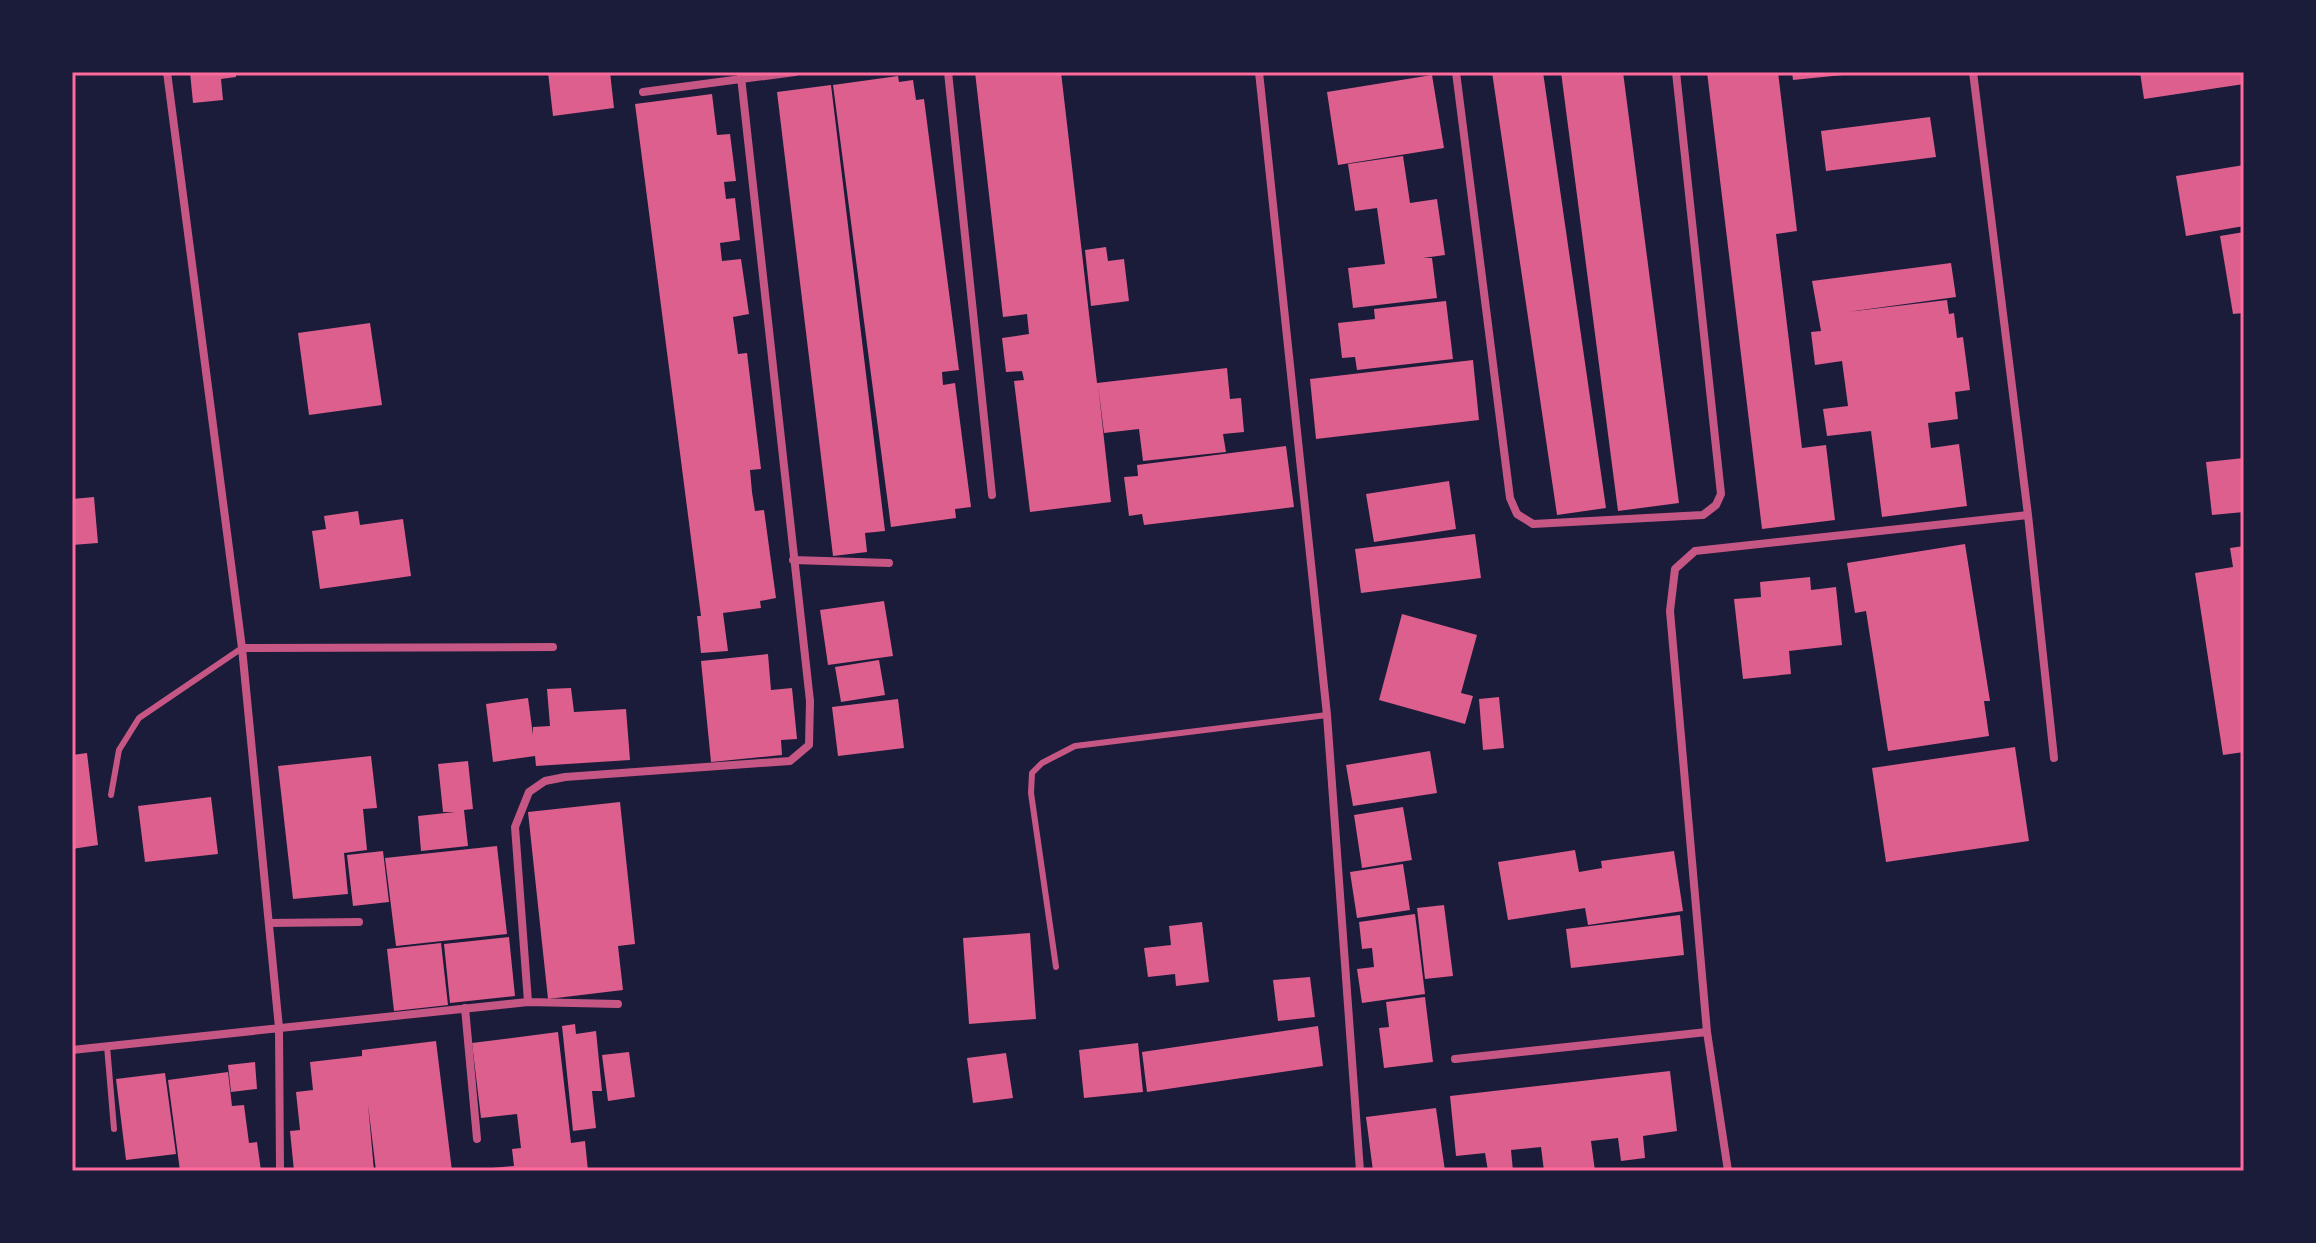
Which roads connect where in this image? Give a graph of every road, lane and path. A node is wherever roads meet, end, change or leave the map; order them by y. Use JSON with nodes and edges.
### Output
{"nodes":[{"id":1,"x":167,"y":72,"type":"edge"},
{"id":2,"x":795,"y":72,"type":"edge"},
{"id":3,"x":948,"y":72,"type":"edge"},
{"id":4,"x":1259,"y":72,"type":"edge"},
{"id":5,"x":1456,"y":72,"type":"edge"},
{"id":6,"x":1676,"y":72,"type":"edge"},
{"id":7,"x":1973,"y":72,"type":"edge"},
{"id":8,"x":741,"y":77,"type":"junction"},
{"id":9,"x":643,"y":92,"type":"dead end"},
{"id":10,"x":992,"y":495,"type":"dead end"},
{"id":11,"x":2028,"y":515,"type":"junction"},
{"id":12,"x":793,"y":560,"type":"junction"},
{"id":13,"x":889,"y":563,"type":"dead end"},
{"id":14,"x":553,"y":647,"type":"dead end"},
{"id":15,"x":242,"y":648,"type":"junction"},
{"id":16,"x":1327,"y":715,"type":"junction"},
{"id":17,"x":2054,"y":758,"type":"dead end"},
{"id":18,"x":111,"y":795,"type":"dead end"},
{"id":19,"x":359,"y":922,"type":"dead end"},
{"id":20,"x":269,"y":923,"type":"junction"},
{"id":21,"x":1056,"y":967,"type":"dead end"},
{"id":22,"x":528,"y":1002,"type":"junction"},
{"id":23,"x":618,"y":1004,"type":"dead end"},
{"id":24,"x":465,"y":1008,"type":"junction"},
{"id":25,"x":279,"y":1028,"type":"junction"},
{"id":26,"x":1707,"y":1032,"type":"junction"},
{"id":27,"x":107,"y":1046,"type":"junction"},
{"id":28,"x":72,"y":1050,"type":"edge"},
{"id":29,"x":1455,"y":1059,"type":"dead end"},
{"id":30,"x":114,"y":1129,"type":"dead end"},
{"id":31,"x":477,"y":1139,"type":"dead end"},
{"id":32,"x":280,"y":1170,"type":"edge"},
{"id":33,"x":1360,"y":1171,"type":"edge"},
{"id":34,"x":1728,"y":1171,"type":"edge"}],
"edges":[{"from":1,"to":15,"type":"street"},
{"from":2,"to":8,"type":"street"},
{"from":3,"to":10,"type":"street"},
{"from":4,"to":16,"type":"street"},
{"from":5,"to":6,"type":"street"},
{"from":7,"to":11,"type":"street"},
{"from":8,"to":9,"type":"street"},
{"from":8,"to":12,"type":"street"},
{"from":11,"to":17,"type":"street"},
{"from":11,"to":26,"type":"street"},
{"from":12,"to":13,"type":"street"},
{"from":12,"to":22,"type":"street"},
{"from":14,"to":15,"type":"street"},
{"from":15,"to":18,"type":"lane"},
{"from":15,"to":20,"type":"street"},
{"from":16,"to":21,"type":"lane"},
{"from":16,"to":33,"type":"street"},
{"from":19,"to":20,"type":"street"},
{"from":20,"to":25,"type":"street"},
{"from":22,"to":23,"type":"street"},
{"from":22,"to":24,"type":"street"},
{"from":24,"to":25,"type":"street"},
{"from":24,"to":31,"type":"street"},
{"from":25,"to":27,"type":"street"},
{"from":25,"to":32,"type":"street"},
{"from":26,"to":29,"type":"street"},
{"from":26,"to":34,"type":"street"},
{"from":27,"to":28,"type":"street"},
{"from":27,"to":30,"type":"lane"}]}
